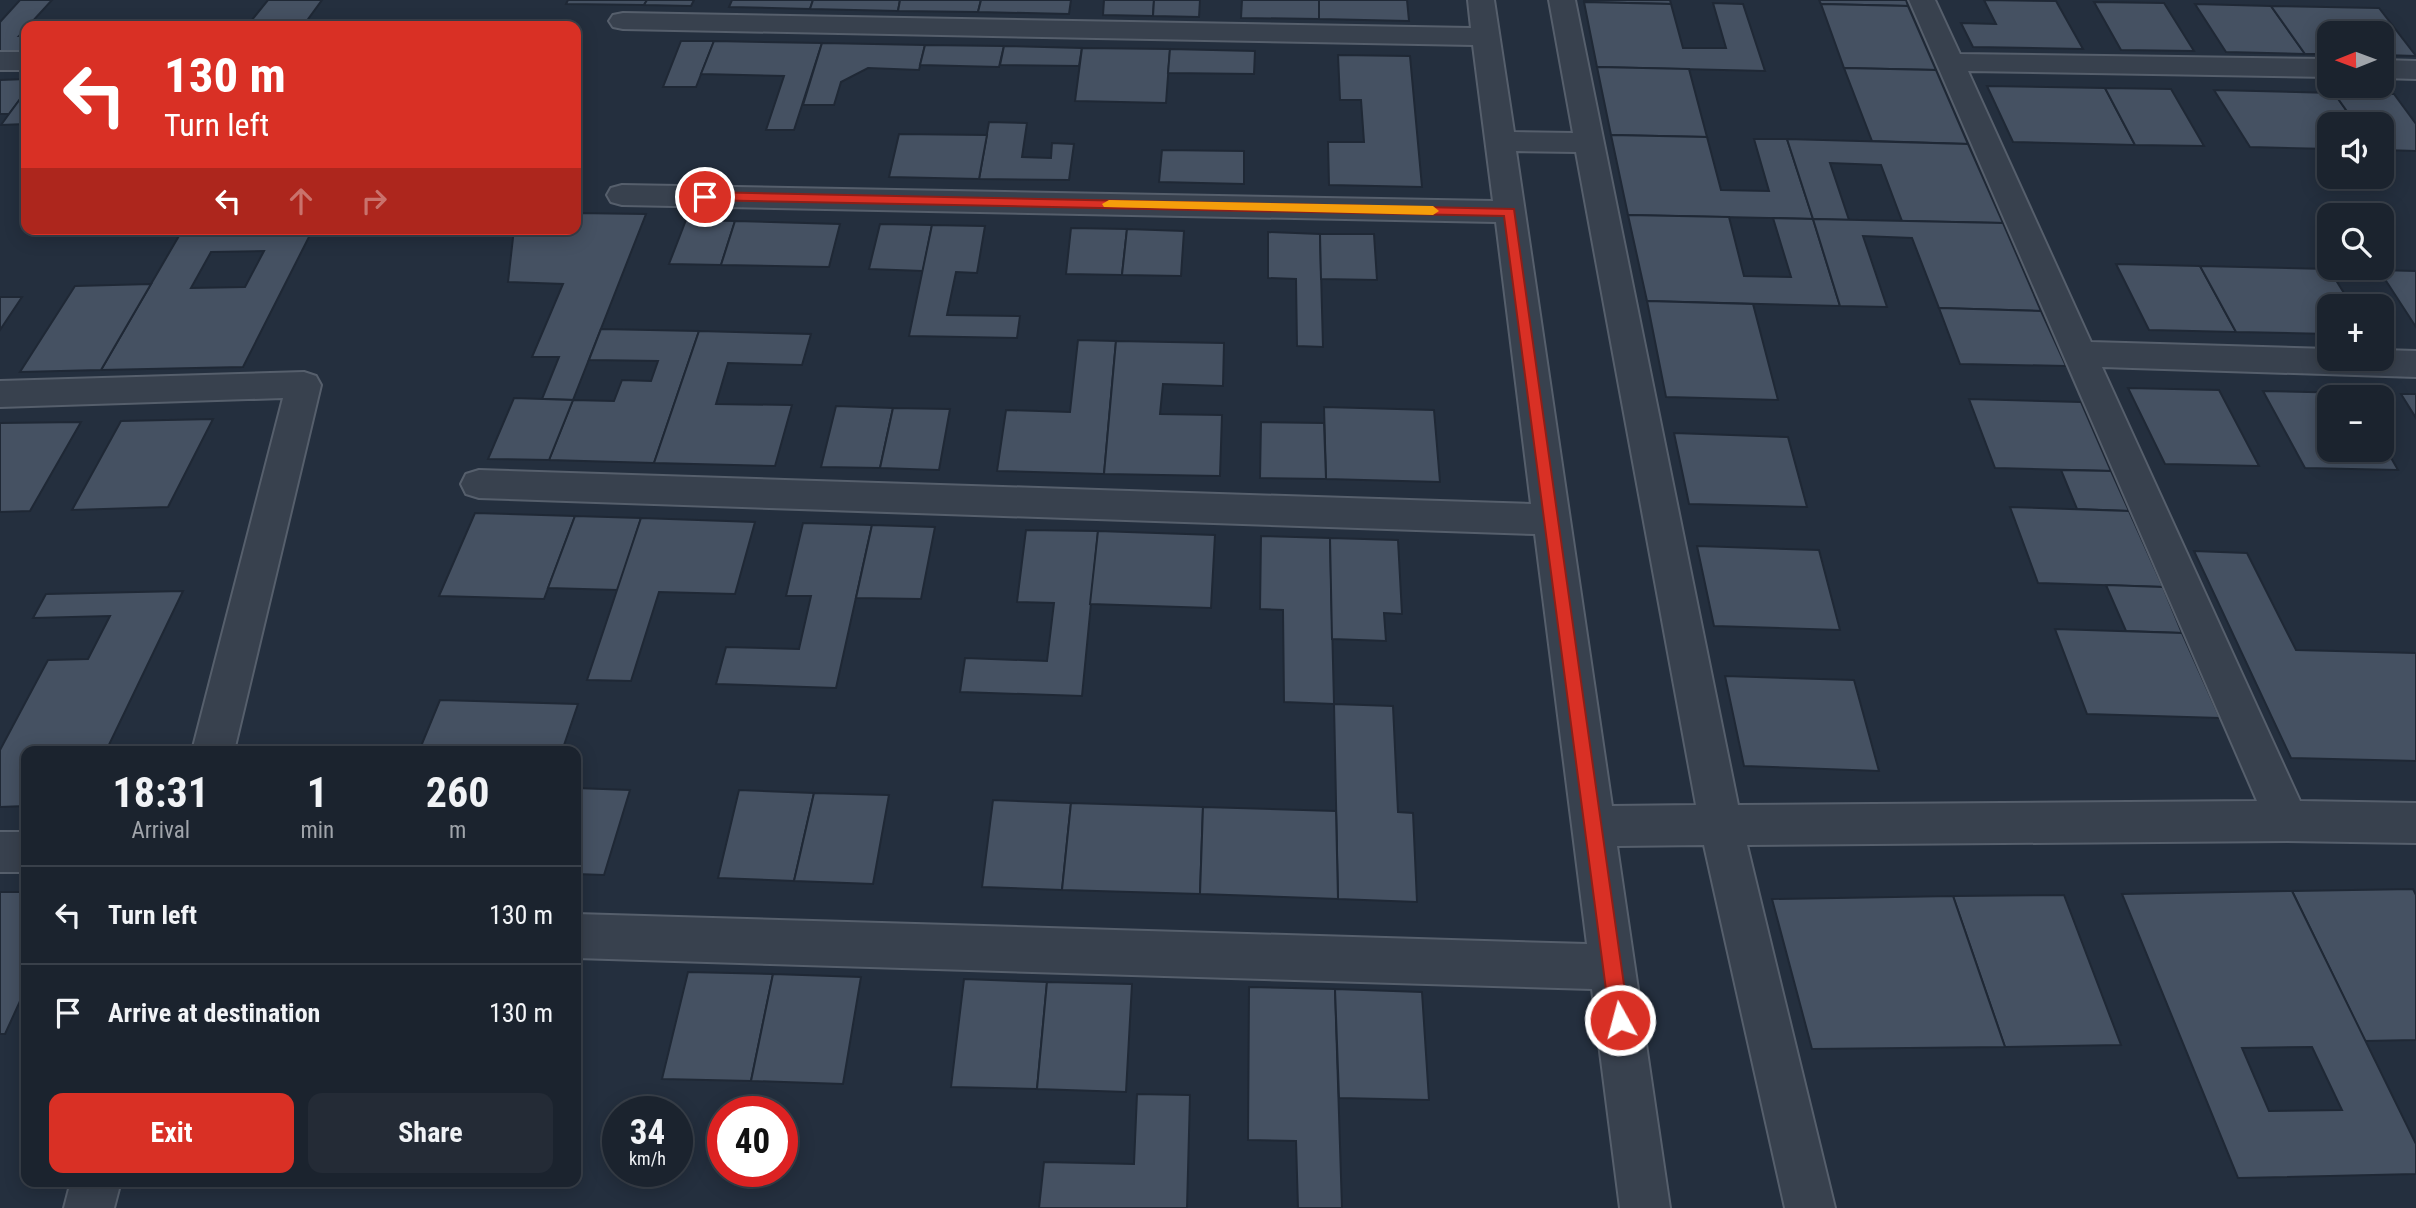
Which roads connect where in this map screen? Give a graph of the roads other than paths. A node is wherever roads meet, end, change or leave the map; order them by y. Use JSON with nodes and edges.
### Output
{"nodes":[{"id":1,"x":1481,"y":0,"type":"edge"},
{"id":2,"x":1562,"y":0,"type":"edge"},
{"id":3,"x":1922,"y":0,"type":"edge"},
{"id":4,"x":623,"y":21,"type":"dead end"},
{"id":5,"x":1486,"y":37,"type":"junction"},
{"id":6,"x":0,"y":61,"type":"edge"},
{"id":7,"x":21,"y":61,"type":"edge"},
{"id":8,"x":1949,"y":62,"type":"junction"},
{"id":9,"x":2317,"y":68,"type":"edge"},
{"id":10,"x":2394,"y":69,"type":"edge"},
{"id":11,"x":2416,"y":70,"type":"edge"},
{"id":12,"x":1500,"y":141,"type":"junction"},
{"id":13,"x":1590,"y":143,"type":"junction"},
{"id":14,"x":622,"y":195,"type":"dead end"},
{"id":15,"x":1510,"y":212,"type":"junction"},
{"id":16,"x":2079,"y":354,"type":"junction"},
{"id":17,"x":2416,"y":364,"type":"edge"},
{"id":18,"x":0,"y":394,"type":"edge"},
{"id":19,"x":479,"y":484,"type":"dead end"},
{"id":20,"x":1552,"y":520,"type":"junction"},
{"id":21,"x":214,"y":746,"type":"edge"},
{"id":22,"x":2287,"y":821,"type":"junction"},
{"id":23,"x":2416,"y":823,"type":"edge"},
{"id":24,"x":1721,"y":825,"type":"junction"},
{"id":25,"x":1594,"y":826,"type":"junction"},
{"id":26,"x":0,"y":852,"type":"edge"},
{"id":27,"x":21,"y":852,"type":"edge"},
{"id":28,"x":581,"y":936,"type":"edge"},
{"id":29,"x":1613,"y":967,"type":"junction"},
{"id":30,"x":94,"y":1187,"type":"edge"},
{"id":31,"x":89,"y":1208,"type":"edge"},
{"id":32,"x":1645,"y":1208,"type":"edge"},
{"id":33,"x":1810,"y":1208,"type":"edge"}],
"edges":[{"from":1,"to":5,"type":"street"},
{"from":2,"to":13,"type":"street"},
{"from":3,"to":8,"type":"street"},
{"from":4,"to":5,"type":"street"},
{"from":5,"to":12,"type":"street"},
{"from":6,"to":7,"type":"street"},
{"from":8,"to":9,"type":"street"},
{"from":8,"to":16,"type":"street"},
{"from":10,"to":11,"type":"street"},
{"from":12,"to":13,"type":"street"},
{"from":12,"to":15,"type":"street"},
{"from":13,"to":24,"type":"street"},
{"from":14,"to":15,"type":"street"},
{"from":15,"to":20,"type":"street"},
{"from":16,"to":17,"type":"street"},
{"from":16,"to":22,"type":"street"},
{"from":18,"to":21,"type":"street"},
{"from":19,"to":20,"type":"street"},
{"from":20,"to":25,"type":"street"},
{"from":22,"to":23,"type":"street"},
{"from":22,"to":24,"type":"street"},
{"from":24,"to":25,"type":"street"},
{"from":24,"to":33,"type":"street"},
{"from":25,"to":29,"type":"street"},
{"from":26,"to":27,"type":"street"},
{"from":28,"to":29,"type":"street"},
{"from":29,"to":32,"type":"street"},
{"from":30,"to":31,"type":"street"}]}
